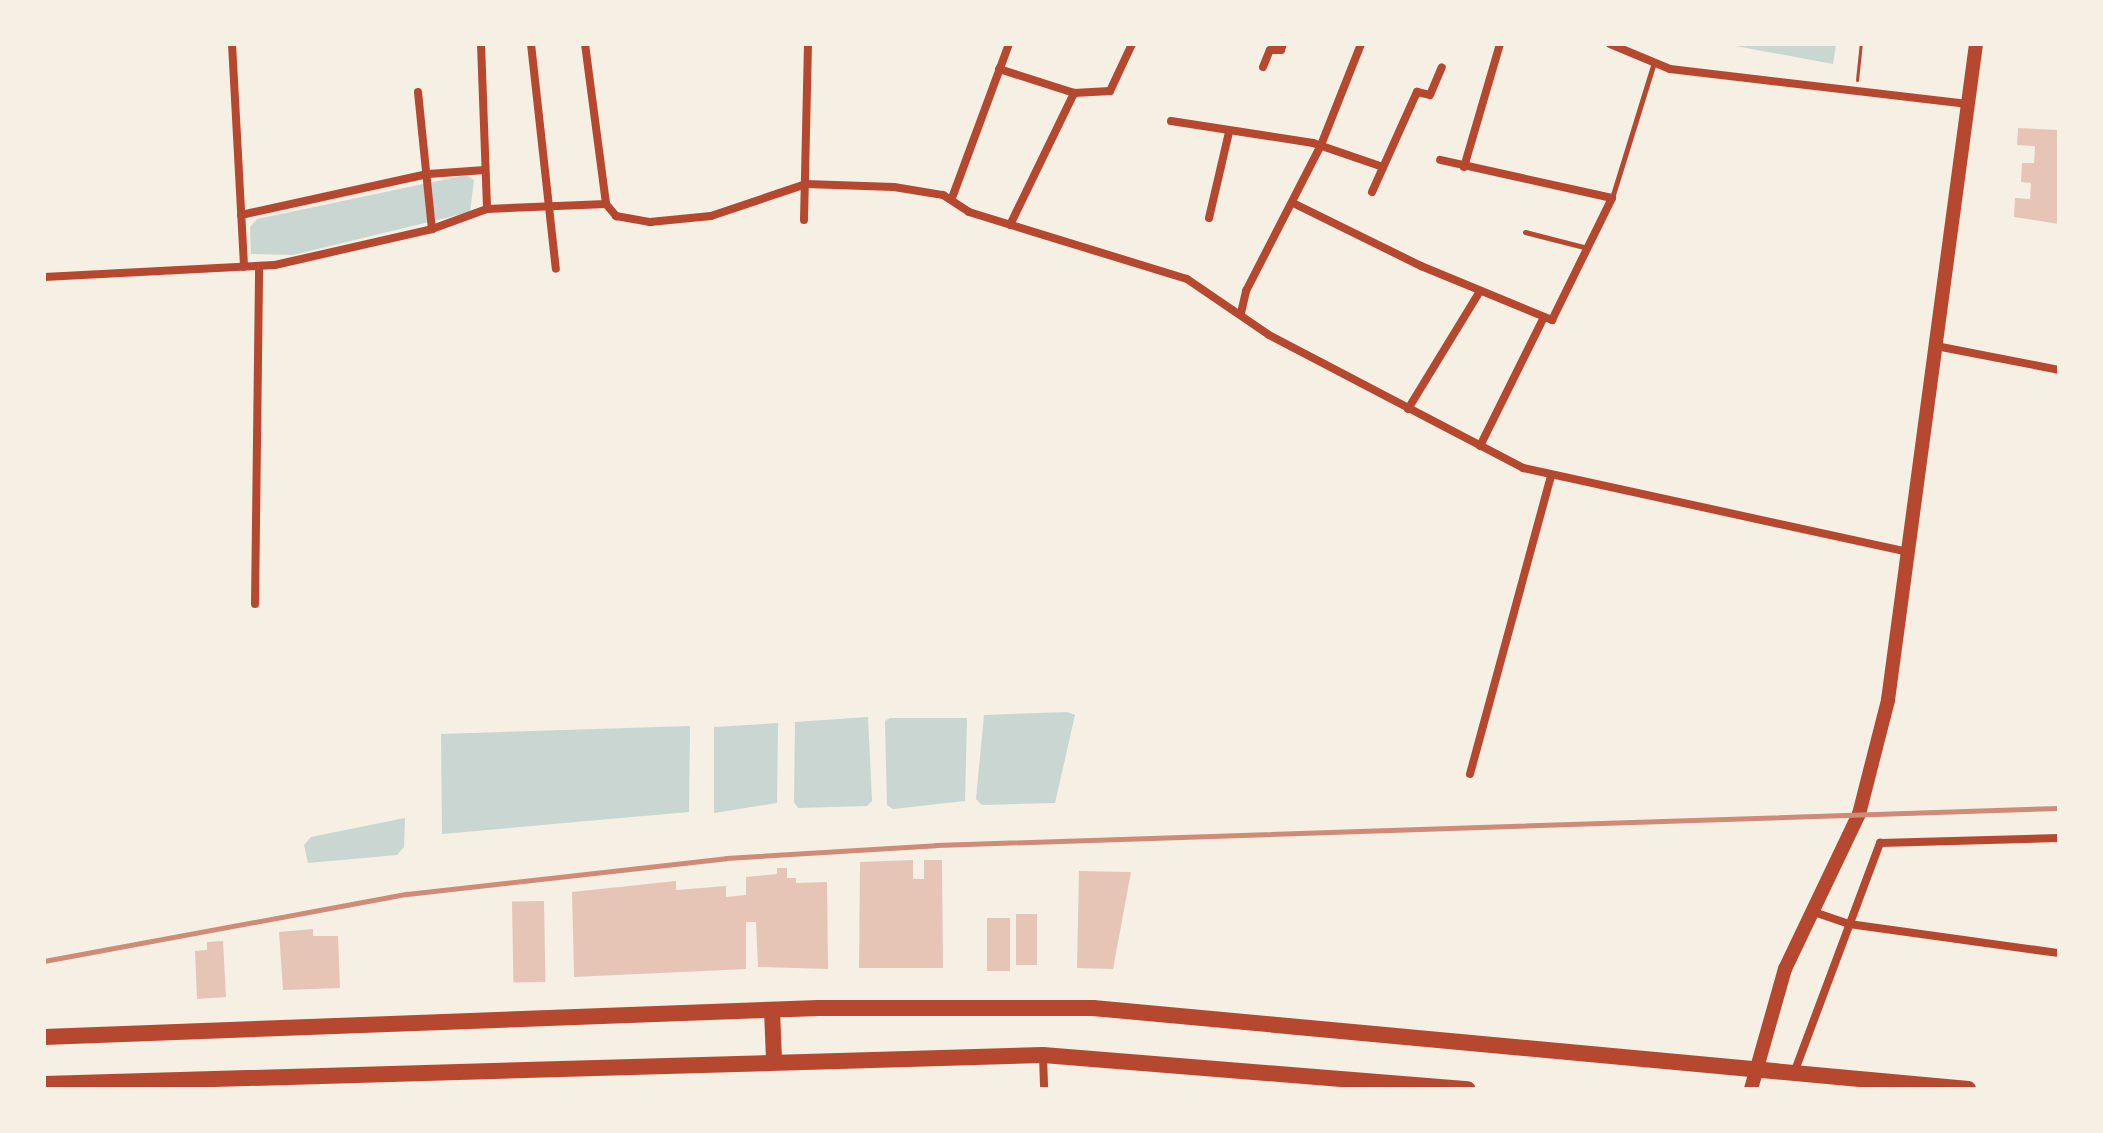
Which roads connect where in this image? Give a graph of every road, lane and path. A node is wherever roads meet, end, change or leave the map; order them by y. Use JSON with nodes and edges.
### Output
{"nodes":[{"id":1,"x":232,"y":44,"type":"edge"},
{"id":2,"x":481,"y":44,"type":"edge"},
{"id":3,"x":531,"y":44,"type":"edge"},
{"id":4,"x":585,"y":44,"type":"edge"},
{"id":5,"x":808,"y":44,"type":"edge"},
{"id":6,"x":1009,"y":44,"type":"edge"},
{"id":7,"x":1132,"y":44,"type":"edge"},
{"id":8,"x":1283,"y":44,"type":"edge"},
{"id":9,"x":1361,"y":44,"type":"edge"},
{"id":10,"x":1500,"y":44,"type":"edge"},
{"id":11,"x":1610,"y":44,"type":"edge"},
{"id":12,"x":1861,"y":44,"type":"edge"},
{"id":13,"x":1976,"y":44,"type":"edge"},
{"id":14,"x":1654,"y":62,"type":"junction"},
{"id":15,"x":1263,"y":67,"type":"dead end"},
{"id":16,"x":1442,"y":67,"type":"dead end"},
{"id":17,"x":999,"y":69,"type":"junction"},
{"id":18,"x":1856,"y":91,"type":"junction"},
{"id":19,"x":418,"y":92,"type":"dead end"},
{"id":20,"x":1074,"y":93,"type":"junction"},
{"id":21,"x":1968,"y":104,"type":"junction"},
{"id":22,"x":1171,"y":121,"type":"dead end"},
{"id":23,"x":1229,"y":132,"type":"junction"},
{"id":24,"x":1321,"y":145,"type":"junction"},
{"id":25,"x":1440,"y":160,"type":"dead end"},
{"id":26,"x":1383,"y":167,"type":"junction"},
{"id":27,"x":1464,"y":167,"type":"junction"},
{"id":28,"x":485,"y":170,"type":"junction"},
{"id":29,"x":428,"y":174,"type":"junction"},
{"id":30,"x":806,"y":184,"type":"junction"},
{"id":31,"x":1372,"y":192,"type":"dead end"},
{"id":32,"x":952,"y":198,"type":"junction"},
{"id":33,"x":1612,"y":198,"type":"junction"},
{"id":34,"x":1293,"y":203,"type":"junction"},
{"id":35,"x":606,"y":204,"type":"junction"},
{"id":36,"x":549,"y":207,"type":"junction"},
{"id":37,"x":487,"y":209,"type":"junction"},
{"id":38,"x":241,"y":215,"type":"junction"},
{"id":39,"x":1209,"y":218,"type":"dead end"},
{"id":40,"x":804,"y":220,"type":"dead end"},
{"id":41,"x":1010,"y":225,"type":"junction"},
{"id":42,"x":432,"y":226,"type":"junction"},
{"id":43,"x":1525,"y":232,"type":"dead end"},
{"id":44,"x":1589,"y":249,"type":"junction"},
{"id":45,"x":259,"y":266,"type":"junction"},
{"id":46,"x":244,"y":267,"type":"junction"},
{"id":47,"x":556,"y":269,"type":"dead end"},
{"id":48,"x":44,"y":277,"type":"edge"},
{"id":49,"x":1480,"y":291,"type":"junction"},
{"id":50,"x":1241,"y":313,"type":"junction"},
{"id":51,"x":1544,"y":317,"type":"junction"},
{"id":52,"x":1936,"y":346,"type":"junction"},
{"id":53,"x":2059,"y":370,"type":"edge"},
{"id":54,"x":1408,"y":409,"type":"junction"},
{"id":55,"x":1480,"y":446,"type":"junction"},
{"id":56,"x":1551,"y":475,"type":"junction"},
{"id":57,"x":1909,"y":552,"type":"junction"},
{"id":58,"x":255,"y":604,"type":"dead end"},
{"id":59,"x":1470,"y":774,"type":"dead end"},
{"id":60,"x":2059,"y":838,"type":"edge"},
{"id":61,"x":1814,"y":912,"type":"junction"},
{"id":62,"x":1849,"y":924,"type":"junction"},
{"id":63,"x":2059,"y":953,"type":"edge"},
{"id":64,"x":772,"y":1010,"type":"junction"},
{"id":65,"x":44,"y":1037,"type":"edge"},
{"id":66,"x":1043,"y":1055,"type":"junction"},
{"id":67,"x":774,"y":1059,"type":"junction"},
{"id":68,"x":1753,"y":1069,"type":"junction"},
{"id":69,"x":1794,"y":1073,"type":"junction"},
{"id":70,"x":182,"y":1084,"type":"edge"},
{"id":71,"x":54,"y":1085,"type":"edge"},
{"id":72,"x":117,"y":1085,"type":"edge"},
{"id":73,"x":1389,"y":1085,"type":"edge"},
{"id":74,"x":1044,"y":1089,"type":"edge"},
{"id":75,"x":1468,"y":1089,"type":"edge"},
{"id":76,"x":1751,"y":1089,"type":"edge"},
{"id":77,"x":1968,"y":1089,"type":"edge"}],
"edges":[{"from":1,"to":38,"type":"street"},
{"from":2,"to":28,"type":"street"},
{"from":3,"to":36,"type":"street"},
{"from":4,"to":35,"type":"street"},
{"from":5,"to":30,"type":"street"},
{"from":6,"to":17,"type":"street"},
{"from":7,"to":20,"type":"street"},
{"from":8,"to":15,"type":"street"},
{"from":9,"to":24,"type":"street"},
{"from":10,"to":27,"type":"street"},
{"from":11,"to":14,"type":"street"},
{"from":12,"to":18,"type":"path"},
{"from":13,"to":21,"type":"main road"},
{"from":14,"to":18,"type":"street"},
{"from":14,"to":33,"type":"lane"},
{"from":16,"to":26,"type":"street"},
{"from":17,"to":20,"type":"street"},
{"from":17,"to":32,"type":"street"},
{"from":18,"to":21,"type":"street"},
{"from":19,"to":29,"type":"street"},
{"from":20,"to":41,"type":"street"},
{"from":21,"to":52,"type":"main road"},
{"from":22,"to":23,"type":"street"},
{"from":23,"to":24,"type":"street"},
{"from":23,"to":39,"type":"street"},
{"from":24,"to":26,"type":"street"},
{"from":24,"to":34,"type":"street"},
{"from":25,"to":27,"type":"street"},
{"from":26,"to":31,"type":"street"},
{"from":27,"to":33,"type":"street"},
{"from":28,"to":29,"type":"street"},
{"from":28,"to":37,"type":"street"},
{"from":29,"to":38,"type":"street"},
{"from":29,"to":42,"type":"street"},
{"from":30,"to":32,"type":"street"},
{"from":30,"to":35,"type":"street"},
{"from":30,"to":40,"type":"street"},
{"from":32,"to":41,"type":"street"},
{"from":33,"to":44,"type":"street"},
{"from":34,"to":49,"type":"street"},
{"from":34,"to":50,"type":"street"},
{"from":35,"to":36,"type":"street"},
{"from":36,"to":37,"type":"street"},
{"from":36,"to":47,"type":"street"},
{"from":37,"to":42,"type":"street"},
{"from":38,"to":46,"type":"street"},
{"from":41,"to":50,"type":"street"},
{"from":42,"to":45,"type":"street"},
{"from":43,"to":44,"type":"lane"},
{"from":44,"to":51,"type":"street"},
{"from":45,"to":46,"type":"street"},
{"from":45,"to":58,"type":"street"},
{"from":46,"to":48,"type":"street"},
{"from":49,"to":51,"type":"street"},
{"from":49,"to":54,"type":"street"},
{"from":50,"to":54,"type":"street"},
{"from":51,"to":55,"type":"street"},
{"from":52,"to":53,"type":"street"},
{"from":52,"to":57,"type":"main road"},
{"from":54,"to":55,"type":"street"},
{"from":55,"to":56,"type":"street"},
{"from":56,"to":57,"type":"street"},
{"from":56,"to":59,"type":"street"},
{"from":57,"to":61,"type":"main road"},
{"from":60,"to":62,"type":"street"},
{"from":61,"to":62,"type":"street"},
{"from":61,"to":68,"type":"main road"},
{"from":62,"to":63,"type":"street"},
{"from":62,"to":69,"type":"street"},
{"from":64,"to":65,"type":"main road"},
{"from":64,"to":67,"type":"main road"},
{"from":64,"to":68,"type":"main road"},
{"from":66,"to":67,"type":"main road"},
{"from":66,"to":73,"type":"main road"},
{"from":66,"to":74,"type":"street"},
{"from":67,"to":70,"type":"main road"},
{"from":68,"to":69,"type":"main road"},
{"from":68,"to":76,"type":"main road"},
{"from":69,"to":77,"type":"main road"},
{"from":70,"to":72,"type":"main road"},
{"from":71,"to":72,"type":"main road"},
{"from":73,"to":75,"type":"main road"}]}
